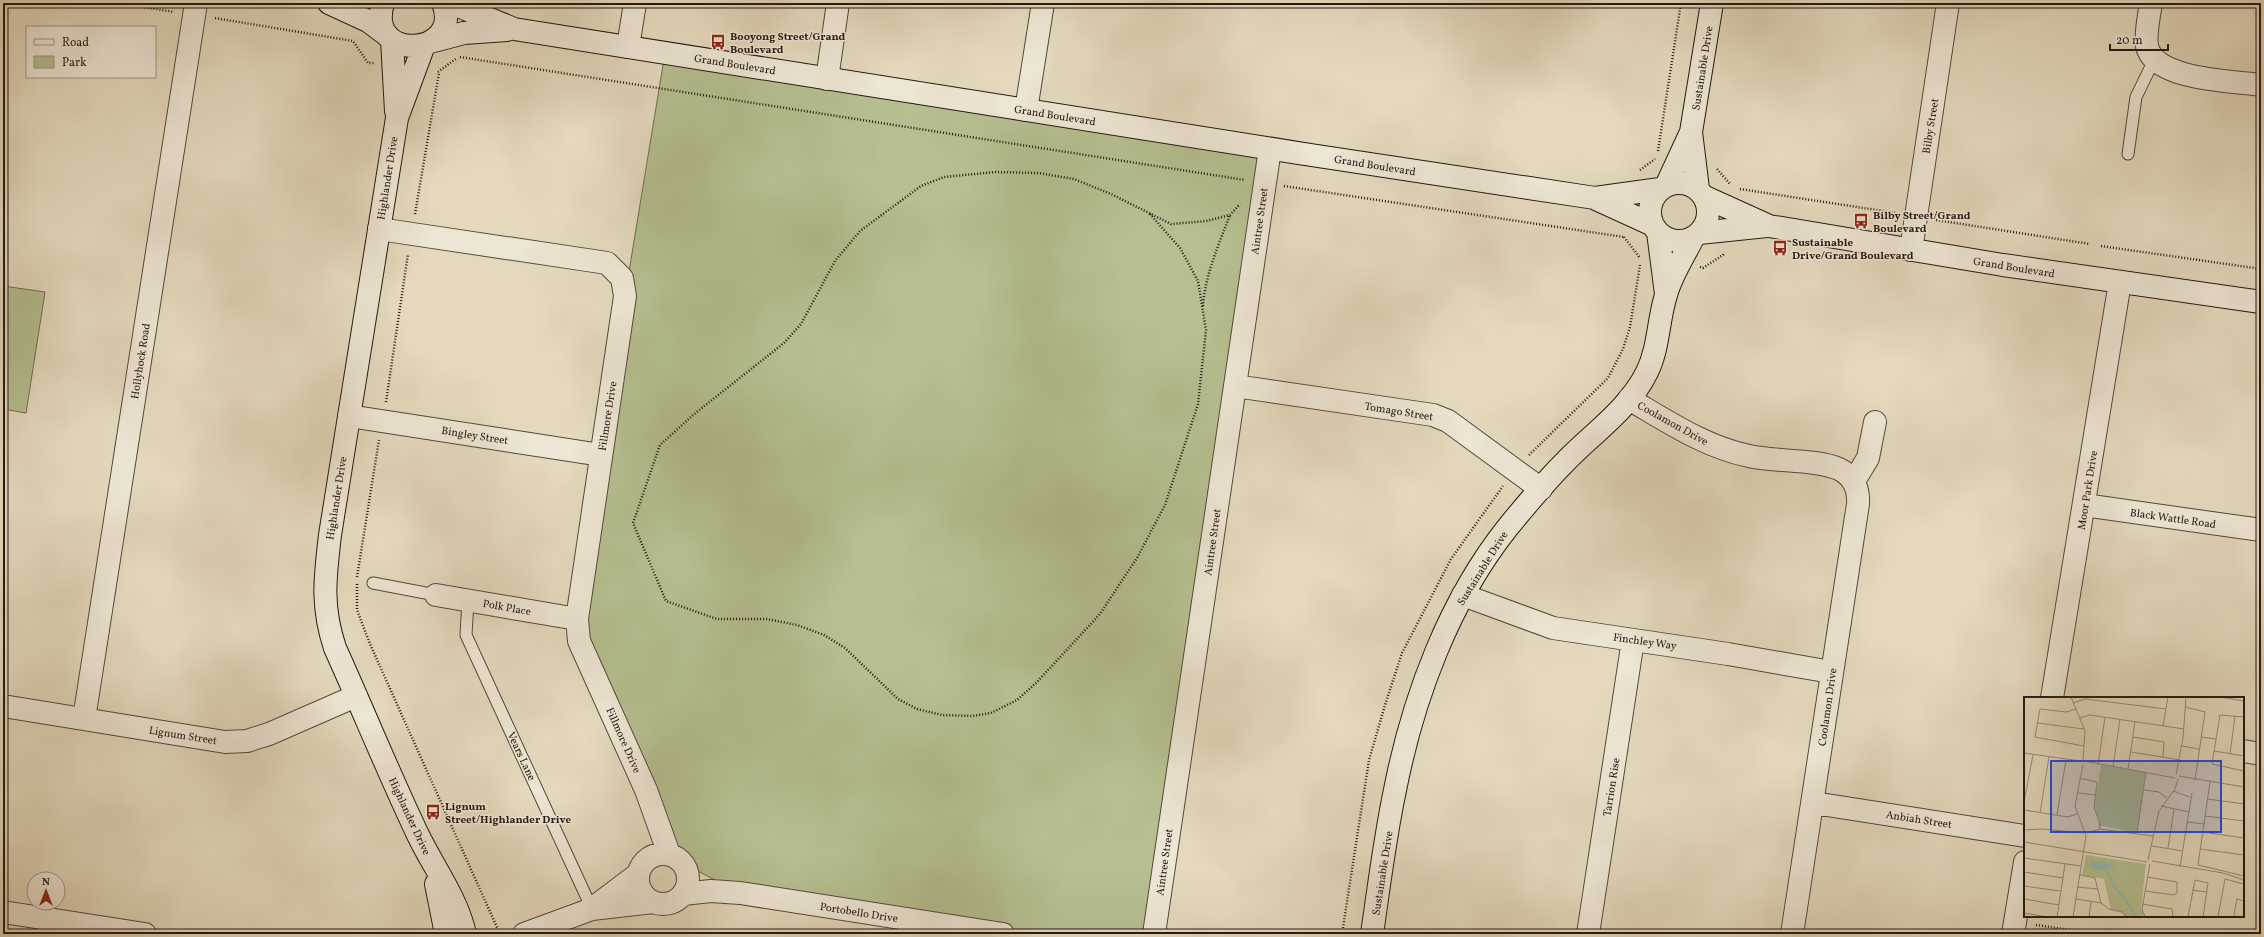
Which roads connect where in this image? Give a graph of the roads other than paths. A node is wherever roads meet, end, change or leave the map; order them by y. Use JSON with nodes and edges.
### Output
{"nodes":[{"id":1,"x":329,"y":3,"type":"edge"},
{"id":2,"x":383,"y":3,"type":"edge"},
{"id":3,"x":443,"y":3,"type":"edge"},
{"id":4,"x":450,"y":3,"type":"edge"},
{"id":5,"x":635,"y":3,"type":"edge"},
{"id":6,"x":838,"y":3,"type":"edge"},
{"id":7,"x":1043,"y":3,"type":"edge"},
{"id":8,"x":1712,"y":3,"type":"edge"},
{"id":9,"x":1948,"y":3,"type":"edge"},
{"id":10,"x":2151,"y":3,"type":"edge"},
{"id":11,"x":195,"y":9,"type":"edge"},
{"id":12,"x":514,"y":29,"type":"junction"},
{"id":13,"x":390,"y":38,"type":"junction"},
{"id":14,"x":427,"y":44,"type":"junction"},
{"id":15,"x":628,"y":47,"type":"junction"},
{"id":16,"x":2154,"y":60,"type":"junction"},
{"id":17,"x":827,"y":79,"type":"junction"},
{"id":18,"x":2261,"y":85,"type":"edge"},
{"id":19,"x":1026,"y":110,"type":"junction"},
{"id":20,"x":397,"y":118,"type":"junction"},
{"id":21,"x":1691,"y":132,"type":"junction"},
{"id":22,"x":1270,"y":149,"type":"junction"},
{"id":23,"x":2128,"y":154,"type":"dead end"},
{"id":24,"x":1663,"y":188,"type":"junction"},
{"id":25,"x":1701,"y":193,"type":"junction"},
{"id":26,"x":1595,"y":198,"type":"junction"},
{"id":27,"x":1769,"y":226,"type":"junction"},
{"id":28,"x":1655,"y":228,"type":"junction"},
{"id":29,"x":379,"y":229,"type":"junction"},
{"id":30,"x":1696,"y":236,"type":"junction"},
{"id":31,"x":1911,"y":250,"type":"junction"},
{"id":32,"x":2120,"y":282,"type":"junction"},
{"id":33,"x":1666,"y":294,"type":"junction"},
{"id":34,"x":2261,"y":302,"type":"edge"},
{"id":35,"x":1235,"y":386,"type":"junction"},
{"id":36,"x":1629,"y":399,"type":"junction"},
{"id":37,"x":349,"y":416,"type":"junction"},
{"id":38,"x":1875,"y":422,"type":"dead end"},
{"id":39,"x":601,"y":455,"type":"junction"},
{"id":40,"x":1854,"y":481,"type":"junction"},
{"id":41,"x":1541,"y":489,"type":"junction"},
{"id":42,"x":2084,"y":505,"type":"junction"},
{"id":43,"x":2261,"y":530,"type":"edge"},
{"id":44,"x":373,"y":583,"type":"dead end"},
{"id":45,"x":436,"y":595,"type":"joint"},
{"id":46,"x":1463,"y":595,"type":"junction"},
{"id":47,"x":468,"y":600,"type":"junction"},
{"id":48,"x":577,"y":620,"type":"junction"},
{"id":49,"x":1633,"y":640,"type":"junction"},
{"id":50,"x":1831,"y":672,"type":"junction"},
{"id":51,"x":356,"y":696,"type":"junction"},
{"id":52,"x":2052,"y":697,"type":"edge"},
{"id":53,"x":3,"y":706,"type":"edge"},
{"id":54,"x":84,"y":719,"type":"junction"},
{"id":55,"x":2244,"y":751,"type":"edge"},
{"id":56,"x":2261,"y":754,"type":"edge"},
{"id":57,"x":646,"y":790,"type":"junction"},
{"id":58,"x":1814,"y":803,"type":"junction"},
{"id":59,"x":2024,"y":836,"type":"edge"},
{"id":60,"x":676,"y":858,"type":"junction"},
{"id":61,"x":430,"y":860,"type":"junction"},
{"id":62,"x":642,"y":867,"type":"junction"},
{"id":63,"x":2024,"y":869,"type":"edge"},
{"id":64,"x":740,"y":893,"type":"junction"},
{"id":65,"x":683,"y":894,"type":"junction"},
{"id":66,"x":653,"y":902,"type":"junction"},
{"id":67,"x":592,"y":909,"type":"junction"},
{"id":68,"x":3,"y":912,"type":"edge"},
{"id":69,"x":145,"y":934,"type":"edge"},
{"id":70,"x":446,"y":934,"type":"edge"},
{"id":71,"x":465,"y":934,"type":"edge"},
{"id":72,"x":524,"y":934,"type":"edge"},
{"id":73,"x":1003,"y":934,"type":"edge"},
{"id":74,"x":1154,"y":934,"type":"edge"},
{"id":75,"x":1372,"y":934,"type":"edge"},
{"id":76,"x":1588,"y":934,"type":"edge"},
{"id":77,"x":1792,"y":934,"type":"edge"},
{"id":78,"x":2014,"y":934,"type":"edge"}],
"edges":[{"from":1,"to":13,"type":"street"},
{"from":2,"to":13,"type":"street","name":"Highlander Drive"},
{"from":3,"to":14,"type":"street"},
{"from":4,"to":12,"type":"street","name":"Grand Boulevard"},
{"from":5,"to":15,"type":"street"},
{"from":6,"to":17,"type":"street"},
{"from":7,"to":19,"type":"street"},
{"from":8,"to":21,"type":"street","name":"Sustainable Drive"},
{"from":9,"to":31,"type":"street","name":"Bilby Street"},
{"from":10,"to":16,"type":"street"},
{"from":11,"to":54,"type":"street","name":"Hollyhock Road"},
{"from":12,"to":14,"type":"street","name":"Grand Boulevard"},
{"from":12,"to":15,"type":"street","name":"Grand Boulevard"},
{"from":13,"to":14,"type":"street","name":"Grand Boulevard"},
{"from":13,"to":20,"type":"street","name":"Highlander Drive"},
{"from":14,"to":20,"type":"street","name":"Highlander Drive"},
{"from":15,"to":17,"type":"street","name":"Grand Boulevard"},
{"from":16,"to":18,"type":"street"},
{"from":16,"to":23,"type":"lane"},
{"from":17,"to":19,"type":"street","name":"Grand Boulevard"},
{"from":19,"to":22,"type":"street","name":"Grand Boulevard"},
{"from":20,"to":29,"type":"street","name":"Highlander Drive"},
{"from":21,"to":24,"type":"street","name":"Sustainable Drive"},
{"from":21,"to":25,"type":"street","name":"Sustainable Drive"},
{"from":22,"to":26,"type":"street","name":"Grand Boulevard"},
{"from":22,"to":35,"type":"street","name":"Aintree Street"},
{"from":24,"to":25,"type":"street"},
{"from":24,"to":26,"type":"street","name":"Grand Boulevard"},
{"from":24,"to":28,"type":"street"},
{"from":25,"to":27,"type":"street","name":"Grand Boulevard"},
{"from":25,"to":30,"type":"street"},
{"from":26,"to":28,"type":"street","name":"Grand Boulevard"},
{"from":27,"to":30,"type":"street","name":"Grand Boulevard"},
{"from":27,"to":31,"type":"street","name":"Grand Boulevard"},
{"from":28,"to":30,"type":"street"},
{"from":28,"to":33,"type":"street","name":"Sustainable Drive"},
{"from":29,"to":37,"type":"street","name":"Highlander Drive"},
{"from":29,"to":39,"type":"street","name":"Fillmore Drive"},
{"from":30,"to":33,"type":"street","name":"Sustainable Drive"},
{"from":31,"to":32,"type":"street","name":"Grand Boulevard"},
{"from":32,"to":34,"type":"street","name":"Grand Boulevard"},
{"from":32,"to":42,"type":"street","name":"Moor Park Drive"},
{"from":33,"to":36,"type":"street","name":"Sustainable Drive"},
{"from":35,"to":41,"type":"street","name":"Tomago Street"},
{"from":35,"to":74,"type":"street","name":"Aintree Street"},
{"from":36,"to":40,"type":"street","name":"Coolamon Drive"},
{"from":36,"to":41,"type":"street","name":"Sustainable Drive"},
{"from":37,"to":39,"type":"street","name":"Bingley Street"},
{"from":37,"to":51,"type":"street","name":"Highlander Drive"},
{"from":38,"to":40,"type":"street"},
{"from":39,"to":48,"type":"street","name":"Fillmore Drive"},
{"from":40,"to":50,"type":"street","name":"Coolamon Drive"},
{"from":41,"to":46,"type":"street","name":"Sustainable Drive"},
{"from":42,"to":43,"type":"street","name":"Black Wattle Road"},
{"from":42,"to":52,"type":"street","name":"Moor Park Drive"},
{"from":44,"to":45,"type":"lane"},
{"from":45,"to":47,"type":"street","name":"Polk Place"},
{"from":46,"to":49,"type":"street","name":"Finchley Way"},
{"from":46,"to":75,"type":"street","name":"Sustainable Drive"},
{"from":47,"to":48,"type":"street","name":"Polk Place"},
{"from":47,"to":67,"type":"lane","name":"Vears Lane"},
{"from":48,"to":57,"type":"street","name":"Fillmore Drive"},
{"from":49,"to":50,"type":"street","name":"Finchley Way"},
{"from":49,"to":76,"type":"street","name":"Tarrion Rise"},
{"from":50,"to":58,"type":"street","name":"Coolamon Drive"},
{"from":51,"to":54,"type":"street","name":"Lignum Street"},
{"from":51,"to":61,"type":"street","name":"Highlander Drive"},
{"from":53,"to":54,"type":"street","name":"Lignum Street"},
{"from":55,"to":56,"type":"street"},
{"from":57,"to":60,"type":"street","name":"Fillmore Drive"},
{"from":57,"to":62,"type":"street"},
{"from":58,"to":59,"type":"street","name":"Anbiah Street"},
{"from":58,"to":77,"type":"street","name":"Coolamon Drive"},
{"from":60,"to":62,"type":"street"},
{"from":60,"to":64,"type":"street","name":"Portobello Drive"},
{"from":60,"to":65,"type":"street"},
{"from":61,"to":70,"type":"street","name":"Highlander Drive"},
{"from":61,"to":71,"type":"street","name":"Highlander Drive"},
{"from":62,"to":66,"type":"street"},
{"from":62,"to":67,"type":"street"},
{"from":63,"to":78,"type":"street"},
{"from":64,"to":65,"type":"street","name":"Portobello Drive"},
{"from":64,"to":73,"type":"street","name":"Portobello Drive"},
{"from":65,"to":66,"type":"street"},
{"from":66,"to":67,"type":"street"},
{"from":67,"to":72,"type":"street"},
{"from":68,"to":69,"type":"street"}]}
